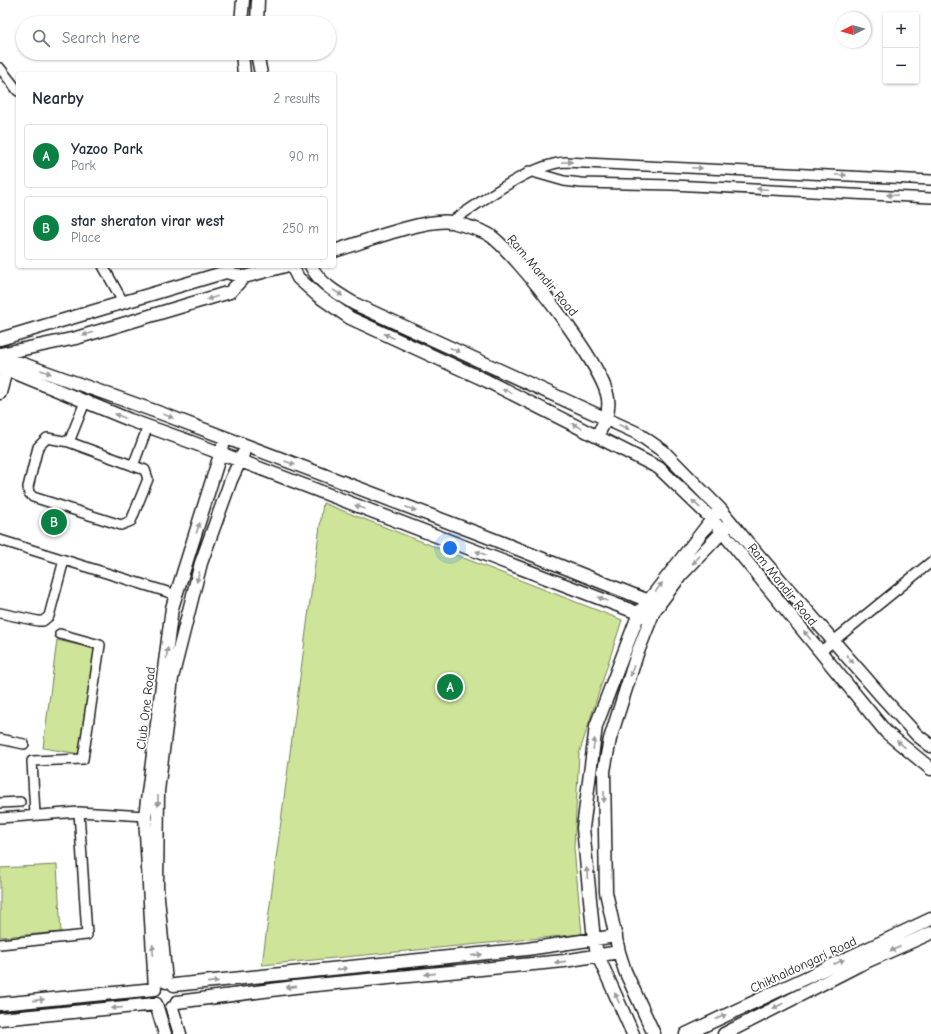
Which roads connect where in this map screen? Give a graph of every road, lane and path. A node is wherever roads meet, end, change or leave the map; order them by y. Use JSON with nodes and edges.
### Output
{"nodes":[{"id":1,"x":243,"y":0,"type":"edge"},
{"id":2,"x":258,"y":0,"type":"edge"},
{"id":3,"x":242,"y":16,"type":"edge"},
{"id":4,"x":258,"y":16,"type":"edge"},
{"id":5,"x":243,"y":60,"type":"edge"},
{"id":6,"x":258,"y":60,"type":"edge"},
{"id":7,"x":0,"y":68,"type":"edge"},
{"id":8,"x":244,"y":72,"type":"edge"},
{"id":9,"x":260,"y":72,"type":"edge"},
{"id":10,"x":16,"y":88,"type":"edge"},
{"id":11,"x":529,"y":172,"type":"junction"},
{"id":12,"x":818,"y":174,"type":"junction"},
{"id":13,"x":931,"y":180,"type":"edge"},
{"id":14,"x":818,"y":192,"type":"junction"},
{"id":15,"x":931,"y":198,"type":"edge"},
{"id":16,"x":450,"y":222,"type":"junction"},
{"id":17,"x":336,"y":250,"type":"edge"},
{"id":18,"x":104,"y":268,"type":"edge"},
{"id":19,"x":278,"y":268,"type":"edge"},
{"id":20,"x":293,"y":268,"type":"edge"},
{"id":21,"x":312,"y":268,"type":"edge"},
{"id":22,"x":244,"y":277,"type":"junction"},
{"id":23,"x":123,"y":302,"type":"junction"},
{"id":24,"x":16,"y":334,"type":"junction"},
{"id":25,"x":0,"y":339,"type":"edge"},
{"id":26,"x":4,"y":360,"type":"edge"},
{"id":27,"x":0,"y":393,"type":"edge"},
{"id":28,"x":85,"y":402,"type":"junction"},
{"id":29,"x":607,"y":419,"type":"junction"},
{"id":30,"x":148,"y":426,"type":"junction"},
{"id":31,"x":597,"y":436,"type":"junction"},
{"id":32,"x":225,"y":439,"type":"junction"},
{"id":33,"x":69,"y":442,"type":"junction"},
{"id":34,"x":247,"y":447,"type":"junction"},
{"id":35,"x":222,"y":454,"type":"junction"},
{"id":36,"x":239,"y":461,"type":"junction"},
{"id":37,"x":133,"y":466,"type":"junction"},
{"id":38,"x":721,"y":510,"type":"junction"},
{"id":39,"x":712,"y":518,"type":"junction"},
{"id":40,"x":731,"y":522,"type":"junction"},
{"id":41,"x":722,"y":532,"type":"junction"},
{"id":42,"x":0,"y":540,"type":"edge"},
{"id":43,"x":64,"y":560,"type":"junction"},
{"id":44,"x":931,"y":562,"type":"edge"},
{"id":45,"x":177,"y":595,"type":"junction"},
{"id":46,"x":654,"y":603,"type":"junction"},
{"id":47,"x":0,"y":613,"type":"edge"},
{"id":48,"x":639,"y":613,"type":"junction"},
{"id":49,"x":651,"y":618,"type":"junction"},
{"id":50,"x":60,"y":634,"type":"dead end"},
{"id":51,"x":834,"y":641,"type":"junction"},
{"id":52,"x":820,"y":652,"type":"junction"},
{"id":53,"x":0,"y":739,"type":"edge"},
{"id":54,"x":24,"y":744,"type":"dead end"},
{"id":55,"x":931,"y":746,"type":"edge"},
{"id":56,"x":931,"y":769,"type":"edge"},
{"id":57,"x":20,"y":802,"type":"dead end"},
{"id":58,"x":0,"y":803,"type":"edge"},
{"id":59,"x":79,"y":812,"type":"junction"},
{"id":60,"x":35,"y":814,"type":"junction"},
{"id":61,"x":145,"y":816,"type":"junction"},
{"id":62,"x":0,"y":818,"type":"edge"},
{"id":63,"x":931,"y":919,"type":"edge"},
{"id":64,"x":931,"y":934,"type":"edge"},
{"id":65,"x":616,"y":936,"type":"junction"},
{"id":66,"x":594,"y":940,"type":"junction"},
{"id":67,"x":0,"y":944,"type":"edge"},
{"id":68,"x":619,"y":952,"type":"junction"},
{"id":69,"x":598,"y":956,"type":"junction"},
{"id":70,"x":170,"y":984,"type":"junction"},
{"id":71,"x":155,"y":989,"type":"junction"},
{"id":72,"x":0,"y":1004,"type":"edge"},
{"id":73,"x":156,"y":1004,"type":"junction"},
{"id":74,"x":175,"y":1005,"type":"junction"},
{"id":75,"x":0,"y":1019,"type":"edge"},
{"id":76,"x":165,"y":1034,"type":"edge"},
{"id":77,"x":180,"y":1034,"type":"edge"},
{"id":78,"x":633,"y":1034,"type":"edge"},
{"id":79,"x":654,"y":1034,"type":"edge"},
{"id":80,"x":686,"y":1034,"type":"edge"},
{"id":81,"x":724,"y":1034,"type":"edge"}],
"edges":[{"from":1,"to":3,"type":"street"},
{"from":2,"to":4,"type":"street"},
{"from":5,"to":8,"type":"street"},
{"from":6,"to":9,"type":"street"},
{"from":7,"to":10,"type":"street"},
{"from":11,"to":12,"type":"street","one_way":true},
{"from":14,"to":11,"type":"street","one_way":true},
{"from":11,"to":16,"type":"street"},
{"from":12,"to":13,"type":"street","one_way":true},
{"from":12,"to":14,"type":"street"},
{"from":15,"to":14,"type":"street","one_way":true},
{"from":16,"to":17,"type":"street","name":"Ram Mandir Road"},
{"from":16,"to":29,"type":"street","name":"Ram Mandir Road"},
{"from":18,"to":23,"type":"street"},
{"from":19,"to":22,"type":"street"},
{"from":31,"to":20,"type":"street","name":"Ram Mandir Road","one_way":true},
{"from":21,"to":29,"type":"street","one_way":true},
{"from":22,"to":23,"type":"street"},
{"from":22,"to":26,"type":"street","one_way":true},
{"from":23,"to":24,"type":"street"},
{"from":24,"to":25,"type":"street"},
{"from":24,"to":26,"type":"street"},
{"from":26,"to":27,"type":"street"},
{"from":26,"to":28,"type":"street"},
{"from":26,"to":32,"type":"street","one_way":true},
{"from":30,"to":28,"type":"street","one_way":true},
{"from":28,"to":33,"type":"street"},
{"from":29,"to":31,"type":"street","name":"Ram Mandir Road"},
{"from":29,"to":38,"type":"street","one_way":true},
{"from":30,"to":35,"type":"street"},
{"from":30,"to":37,"type":"street"},
{"from":39,"to":31,"type":"street","name":"Ram Mandir Road","one_way":true},
{"from":32,"to":34,"type":"street"},
{"from":32,"to":35,"type":"street","name":"Club One Road"},
{"from":33,"to":37,"type":"street"},
{"from":33,"to":37,"type":"street"},
{"from":34,"to":36,"type":"street","name":"Club One Road"},
{"from":34,"to":46,"type":"street","one_way":true},
{"from":35,"to":36,"type":"street"},
{"from":45,"to":35,"type":"street","name":"Club One Road","one_way":true},
{"from":48,"to":36,"type":"street","one_way":true},
{"from":36,"to":70,"type":"street","name":"Club One Road","one_way":true},
{"from":38,"to":39,"type":"street"},
{"from":38,"to":40,"type":"street"},
{"from":39,"to":41,"type":"street","name":"Ram Mandir Road"},
{"from":46,"to":39,"type":"street","one_way":true},
{"from":40,"to":41,"type":"street"},
{"from":40,"to":51,"type":"street"},
{"from":41,"to":46,"type":"street","one_way":true},
{"from":52,"to":41,"type":"street","name":"Ram Mandir Road","one_way":true},
{"from":42,"to":43,"type":"street"},
{"from":43,"to":45,"type":"street"},
{"from":43,"to":47,"type":"street"},
{"from":44,"to":51,"type":"street"},
{"from":61,"to":45,"type":"street","name":"Club One Road","one_way":true},
{"from":46,"to":48,"type":"street"},
{"from":46,"to":49,"type":"street"},
{"from":48,"to":49,"type":"street"},
{"from":66,"to":48,"type":"street","one_way":true},
{"from":49,"to":65,"type":"street","one_way":true},
{"from":50,"to":60,"type":"street"},
{"from":51,"to":52,"type":"street"},
{"from":51,"to":55,"type":"street","one_way":true},
{"from":56,"to":52,"type":"street","name":"Ram Mandir Road","one_way":true},
{"from":53,"to":54,"type":"street"},
{"from":57,"to":58,"type":"street"},
{"from":59,"to":60,"type":"street"},
{"from":59,"to":61,"type":"street"},
{"from":59,"to":67,"type":"street"},
{"from":60,"to":62,"type":"street"},
{"from":71,"to":61,"type":"street","name":"Club One Road","one_way":true},
{"from":80,"to":63,"type":"street","name":"Chikhaldongari Road","one_way":true},
{"from":64,"to":81,"type":"street","name":"Chikhaldongari Road","one_way":true},
{"from":65,"to":66,"type":"street"},
{"from":65,"to":68,"type":"street"},
{"from":66,"to":69,"type":"street"},
{"from":70,"to":66,"type":"street","one_way":true},
{"from":68,"to":69,"type":"street"},
{"from":68,"to":79,"type":"street"},
{"from":69,"to":74,"type":"street","one_way":true},
{"from":78,"to":69,"type":"street","one_way":true},
{"from":70,"to":71,"type":"street"},
{"from":70,"to":74,"type":"street","name":"Club One Road"},
{"from":72,"to":71,"type":"street","one_way":true},
{"from":71,"to":73,"type":"street","name":"Club One Road"},
{"from":73,"to":74,"type":"street"},
{"from":73,"to":75,"type":"street","one_way":true},
{"from":73,"to":76,"type":"street","name":"Club One Road"},
{"from":74,"to":77,"type":"street","name":"Club One Road"}]}
